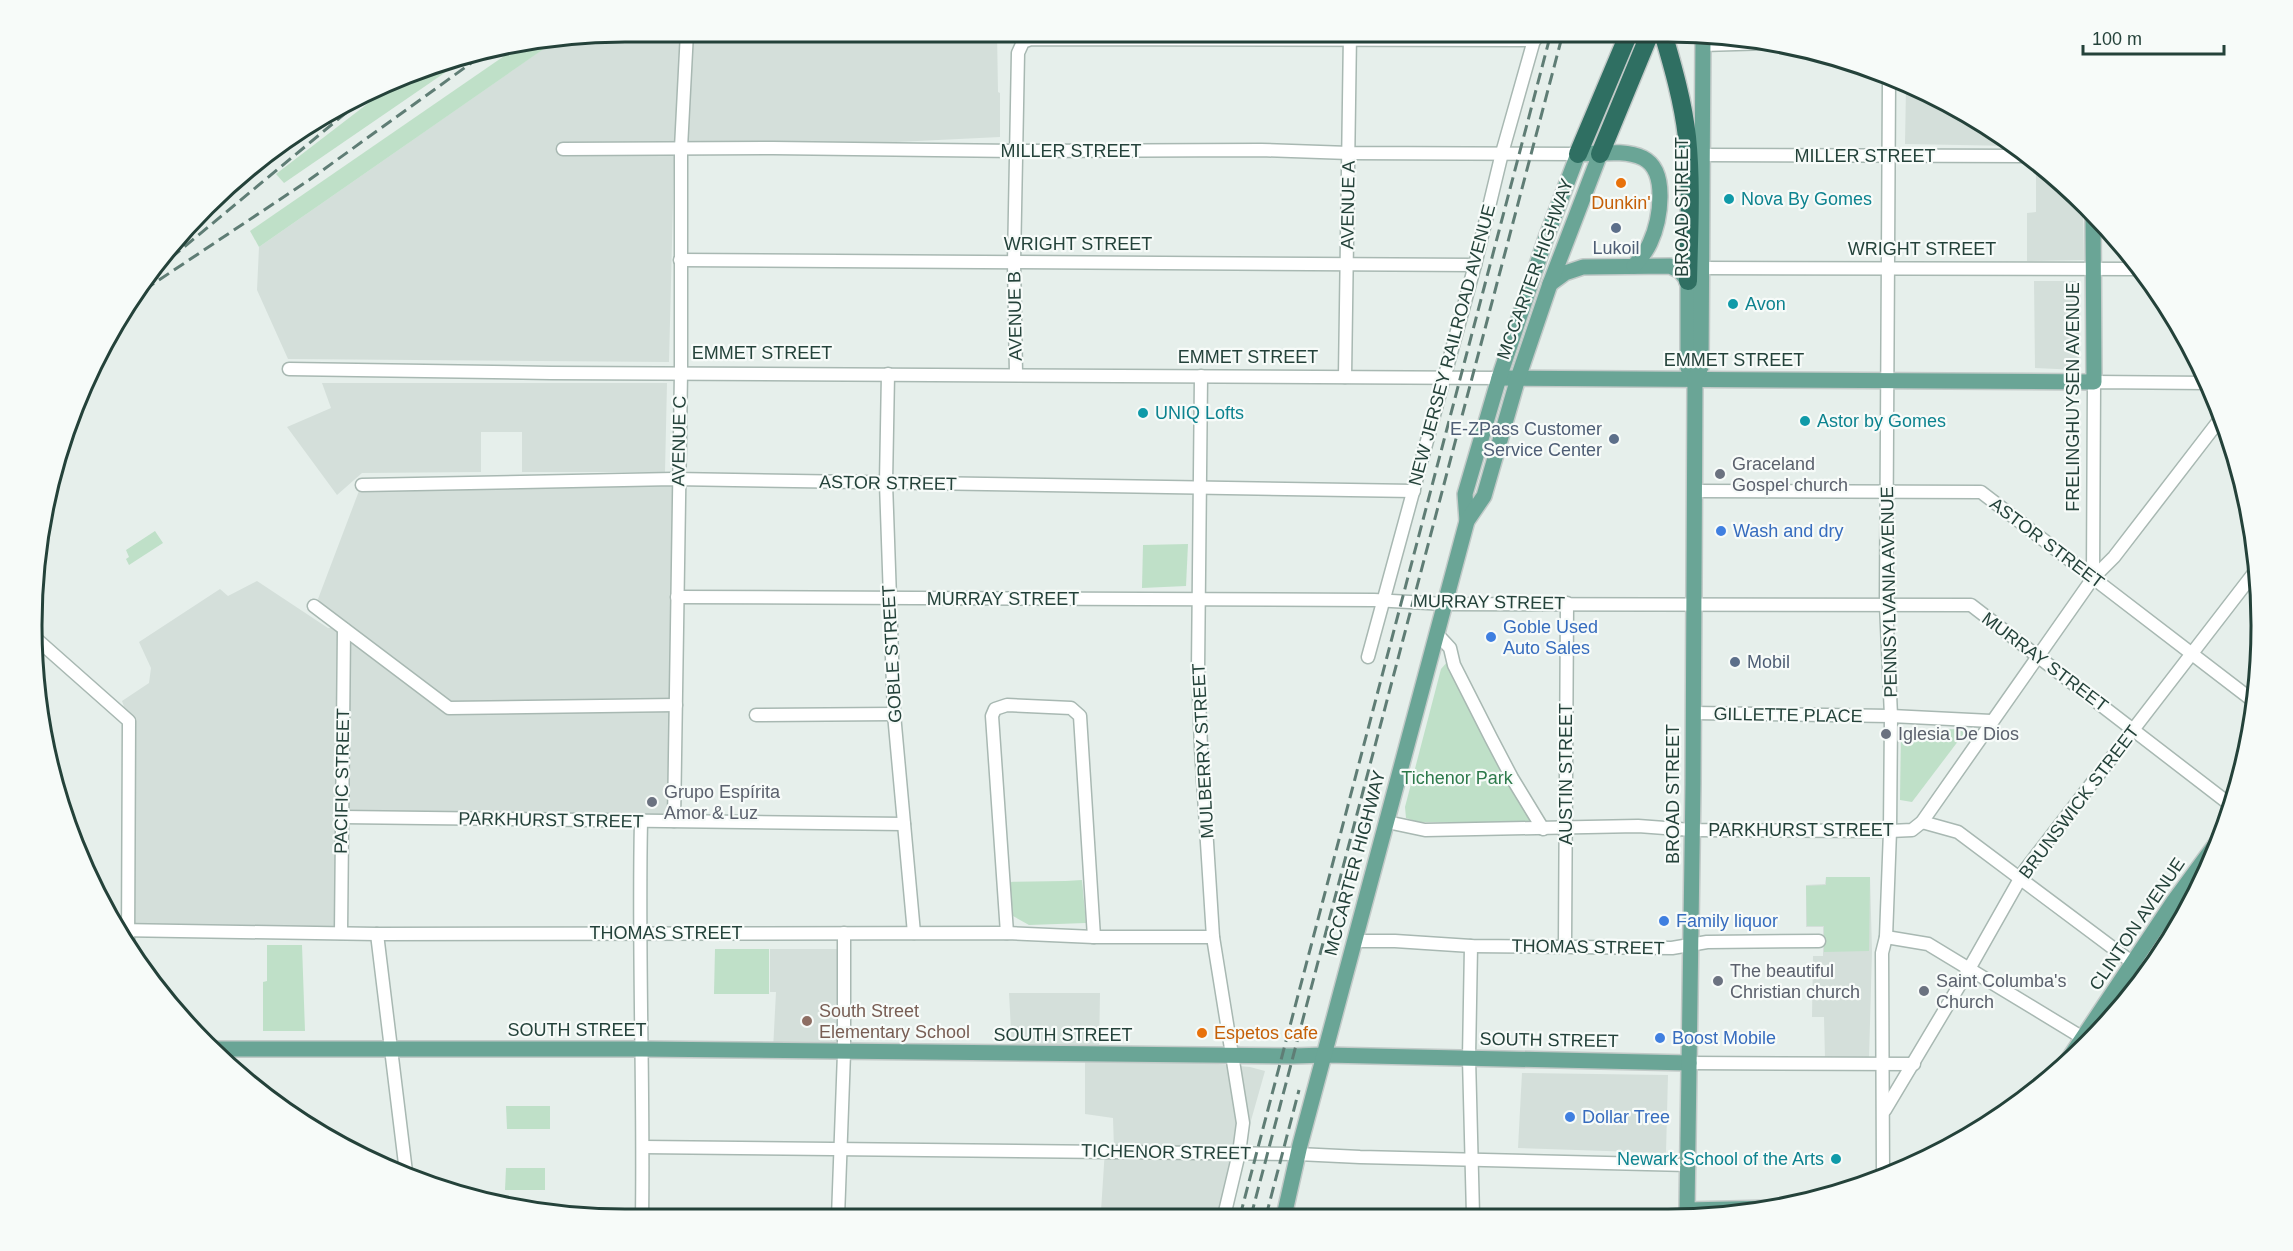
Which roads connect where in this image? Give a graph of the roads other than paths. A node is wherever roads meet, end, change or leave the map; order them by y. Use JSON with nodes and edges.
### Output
{"nodes":[{"id":1,"x":686,"y":42,"type":"edge"},
{"id":2,"x":1024,"y":42,"type":"edge"},
{"id":3,"x":1350,"y":42,"type":"edge"},
{"id":4,"x":1533,"y":42,"type":"edge"},
{"id":5,"x":1625,"y":42,"type":"edge"},
{"id":6,"x":1646,"y":42,"type":"edge"},
{"id":7,"x":1666,"y":42,"type":"edge"},
{"id":8,"x":1703,"y":43,"type":"edge"},
{"id":9,"x":1889,"y":85,"type":"edge"},
{"id":10,"x":681,"y":148,"type":"junction"},
{"id":11,"x":563,"y":149,"type":"dead end"},
{"id":12,"x":1016,"y":152,"type":"junction"},
{"id":13,"x":1349,"y":153,"type":"junction"},
{"id":14,"x":1502,"y":153,"type":"junction"},
{"id":15,"x":1578,"y":153,"type":"junction"},
{"id":16,"x":1600,"y":154,"type":"junction"},
{"id":17,"x":1701,"y":155,"type":"junction"},
{"id":18,"x":1888,"y":156,"type":"junction"},
{"id":19,"x":2014,"y":156,"type":"edge"},
{"id":20,"x":2093,"y":227,"type":"edge"},
{"id":21,"x":680,"y":260,"type":"junction"},
{"id":22,"x":1014,"y":263,"type":"junction"},
{"id":23,"x":1346,"y":265,"type":"junction"},
{"id":24,"x":1475,"y":265,"type":"junction"},
{"id":25,"x":1634,"y":266,"type":"junction"},
{"id":26,"x":1702,"y":268,"type":"junction"},
{"id":27,"x":2093,"y":268,"type":"junction"},
{"id":28,"x":1889,"y":269,"type":"junction"},
{"id":29,"x":2129,"y":269,"type":"edge"},
{"id":30,"x":1688,"y":281,"type":"junction"},
{"id":31,"x":1551,"y":284,"type":"junction"},
{"id":32,"x":289,"y":369,"type":"dead end"},
{"id":33,"x":681,"y":372,"type":"junction"},
{"id":34,"x":888,"y":374,"type":"junction"},
{"id":35,"x":1016,"y":374,"type":"junction"},
{"id":36,"x":1201,"y":376,"type":"junction"},
{"id":37,"x":1345,"y":377,"type":"junction"},
{"id":38,"x":1445,"y":378,"type":"junction"},
{"id":39,"x":1499,"y":378,"type":"junction"},
{"id":40,"x":1518,"y":378,"type":"junction"},
{"id":41,"x":1695,"y":379,"type":"junction"},
{"id":42,"x":1888,"y":380,"type":"junction"},
{"id":43,"x":2094,"y":382,"type":"junction"},
{"id":44,"x":2198,"y":382,"type":"edge"},
{"id":45,"x":2215,"y":425,"type":"edge"},
{"id":46,"x":678,"y":479,"type":"junction"},
{"id":47,"x":886,"y":483,"type":"junction"},
{"id":48,"x":362,"y":485,"type":"dead end"},
{"id":49,"x":1200,"y":489,"type":"junction"},
{"id":50,"x":1414,"y":491,"type":"junction"},
{"id":51,"x":1694,"y":491,"type":"junction"},
{"id":52,"x":1888,"y":493,"type":"junction"},
{"id":53,"x":1467,"y":521,"type":"junction"},
{"id":54,"x":2093,"y":578,"type":"junction"},
{"id":55,"x":2249,"y":579,"type":"edge"},
{"id":56,"x":676,"y":597,"type":"junction"},
{"id":57,"x":889,"y":599,"type":"junction"},
{"id":58,"x":1199,"y":599,"type":"junction"},
{"id":59,"x":1383,"y":600,"type":"junction"},
{"id":60,"x":1567,"y":603,"type":"junction"},
{"id":61,"x":1693,"y":603,"type":"junction"},
{"id":62,"x":1445,"y":604,"type":"junction"},
{"id":63,"x":1886,"y":604,"type":"junction"},
{"id":64,"x":314,"y":606,"type":"dead end"},
{"id":65,"x":344,"y":629,"type":"junction"},
{"id":66,"x":1438,"y":635,"type":"junction"},
{"id":67,"x":42,"y":644,"type":"edge"},
{"id":68,"x":2192,"y":653,"type":"junction"},
{"id":69,"x":2037,"y":655,"type":"junction"},
{"id":70,"x":1368,"y":657,"type":"dead end"},
{"id":71,"x":2247,"y":696,"type":"edge"},
{"id":72,"x":675,"y":705,"type":"junction"},
{"id":73,"x":1693,"y":713,"type":"junction"},
{"id":74,"x":894,"y":714,"type":"junction"},
{"id":75,"x":756,"y":715,"type":"dead end"},
{"id":76,"x":1891,"y":716,"type":"junction"},
{"id":77,"x":1991,"y":721,"type":"junction"},
{"id":78,"x":2133,"y":728,"type":"junction"},
{"id":79,"x":2224,"y":800,"type":"edge"},
{"id":80,"x":342,"y":817,"type":"junction"},
{"id":81,"x":641,"y":821,"type":"junction"},
{"id":82,"x":674,"y":821,"type":"junction"},
{"id":83,"x":1387,"y":822,"type":"junction"},
{"id":84,"x":1922,"y":822,"type":"junction"},
{"id":85,"x":904,"y":824,"type":"junction"},
{"id":86,"x":1543,"y":829,"type":"junction"},
{"id":87,"x":1566,"y":829,"type":"junction"},
{"id":88,"x":1692,"y":830,"type":"junction"},
{"id":89,"x":1890,"y":831,"type":"junction"},
{"id":90,"x":2198,"y":868,"type":"edge"},
{"id":91,"x":2020,"y":879,"type":"junction"},
{"id":92,"x":124,"y":924,"type":"edge"},
{"id":93,"x":128,"y":930,"type":"edge"},
{"id":94,"x":341,"y":933,"type":"junction"},
{"id":95,"x":639,"y":933,"type":"junction"},
{"id":96,"x":844,"y":933,"type":"junction"},
{"id":97,"x":914,"y":933,"type":"junction"},
{"id":98,"x":1007,"y":933,"type":"junction"},
{"id":99,"x":377,"y":934,"type":"junction"},
{"id":100,"x":1094,"y":937,"type":"junction"},
{"id":101,"x":1213,"y":937,"type":"junction"},
{"id":102,"x":1886,"y":937,"type":"junction"},
{"id":103,"x":1356,"y":941,"type":"junction"},
{"id":104,"x":1819,"y":941,"type":"dead end"},
{"id":105,"x":1566,"y":945,"type":"junction"},
{"id":106,"x":1691,"y":945,"type":"junction"},
{"id":107,"x":1471,"y":946,"type":"junction"},
{"id":108,"x":2133,"y":963,"type":"junction"},
{"id":109,"x":1970,"y":968,"type":"junction"},
{"id":110,"x":2087,"y":1030,"type":"edge"},
{"id":111,"x":2081,"y":1037,"type":"edge"},
{"id":112,"x":224,"y":1048,"type":"edge"},
{"id":113,"x":642,"y":1049,"type":"junction"},
{"id":114,"x":392,"y":1050,"type":"junction"},
{"id":115,"x":844,"y":1053,"type":"junction"},
{"id":116,"x":1326,"y":1054,"type":"junction"},
{"id":117,"x":1231,"y":1056,"type":"junction"},
{"id":118,"x":1469,"y":1058,"type":"junction"},
{"id":119,"x":1689,"y":1063,"type":"junction"},
{"id":120,"x":1884,"y":1064,"type":"junction"},
{"id":121,"x":1914,"y":1064,"type":"junction"},
{"id":122,"x":1884,"y":1111,"type":"junction"},
{"id":123,"x":643,"y":1147,"type":"junction"},
{"id":124,"x":840,"y":1149,"type":"junction"},
{"id":125,"x":1239,"y":1153,"type":"junction"},
{"id":126,"x":1298,"y":1154,"type":"junction"},
{"id":127,"x":1472,"y":1160,"type":"junction"},
{"id":128,"x":1688,"y":1165,"type":"junction"},
{"id":129,"x":405,"y":1166,"type":"edge"},
{"id":130,"x":1883,"y":1168,"type":"edge"},
{"id":131,"x":1687,"y":1208,"type":"edge"},
{"id":132,"x":642,"y":1209,"type":"edge"},
{"id":133,"x":838,"y":1209,"type":"edge"},
{"id":134,"x":1226,"y":1209,"type":"edge"},
{"id":135,"x":1286,"y":1209,"type":"edge"},
{"id":136,"x":1473,"y":1209,"type":"edge"}],
"edges":[{"from":1,"to":10,"type":"street","name":"AVENUE C"},
{"from":2,"to":12,"type":"street","name":"AVENUE B"},
{"from":3,"to":13,"type":"street","name":"AVENUE A"},
{"from":4,"to":14,"type":"street","name":"NEW JERSEY RAILROAD AVENUE"},
{"from":5,"to":15,"type":"highway","name":"MCCARTER HIGHWAY"},
{"from":6,"to":16,"type":"highway","name":"MCCARTER HIGHWAY"},
{"from":7,"to":30,"type":"highway"},
{"from":8,"to":17,"type":"main road","name":"BROAD STREET"},
{"from":9,"to":18,"type":"street","name":"PENNSYLVANIA AVENUE"},
{"from":10,"to":11,"type":"street","name":"MILLER STREET"},
{"from":10,"to":12,"type":"street","name":"MILLER STREET"},
{"from":10,"to":21,"type":"street","name":"AVENUE C"},
{"from":12,"to":13,"type":"street","name":"MILLER STREET"},
{"from":12,"to":22,"type":"street","name":"AVENUE B"},
{"from":13,"to":14,"type":"street","name":"MILLER STREET"},
{"from":13,"to":23,"type":"street","name":"AVENUE A"},
{"from":14,"to":15,"type":"street","name":"MILLER STREET"},
{"from":14,"to":24,"type":"street","name":"NEW JERSEY RAILROAD AVENUE"},
{"from":15,"to":16,"type":"main road"},
{"from":15,"to":39,"type":"main road","name":"MCCARTER HIGHWAY"},
{"from":16,"to":25,"type":"main road"},
{"from":16,"to":31,"type":"main road","name":"MCCARTER HIGHWAY"},
{"from":17,"to":18,"type":"street","name":"MILLER STREET"},
{"from":17,"to":26,"type":"main road","name":"BROAD STREET"},
{"from":18,"to":19,"type":"street","name":"MILLER STREET"},
{"from":18,"to":28,"type":"street","name":"PENNSYLVANIA AVENUE"},
{"from":20,"to":27,"type":"main road","name":"FRELINGHUYSEN AVENUE"},
{"from":21,"to":22,"type":"street","name":"WRIGHT STREET"},
{"from":21,"to":33,"type":"street","name":"AVENUE C"},
{"from":22,"to":23,"type":"street","name":"WRIGHT STREET"},
{"from":22,"to":35,"type":"street","name":"AVENUE B"},
{"from":23,"to":24,"type":"street","name":"WRIGHT STREET"},
{"from":23,"to":37,"type":"street","name":"AVENUE A"},
{"from":24,"to":38,"type":"street","name":"NEW JERSEY RAILROAD AVENUE"},
{"from":25,"to":30,"type":"main road"},
{"from":25,"to":31,"type":"main road"},
{"from":26,"to":28,"type":"street","name":"WRIGHT STREET"},
{"from":26,"to":41,"type":"main road","name":"BROAD STREET"},
{"from":27,"to":28,"type":"street","name":"WRIGHT STREET"},
{"from":27,"to":29,"type":"street","name":"WRIGHT STREET"},
{"from":27,"to":43,"type":"main road","name":"FRELINGHUYSEN AVENUE"},
{"from":28,"to":42,"type":"street","name":"PENNSYLVANIA AVENUE"},
{"from":30,"to":41,"type":"main road","name":"BROAD STREET"},
{"from":31,"to":40,"type":"main road","name":"MCCARTER HIGHWAY"},
{"from":32,"to":33,"type":"street","name":"EMMET STREET"},
{"from":33,"to":34,"type":"street","name":"EMMET STREET"},
{"from":33,"to":46,"type":"street","name":"AVENUE C"},
{"from":34,"to":35,"type":"street","name":"EMMET STREET"},
{"from":34,"to":47,"type":"street","name":"GOBLE STREET"},
{"from":35,"to":36,"type":"street","name":"EMMET STREET"},
{"from":36,"to":37,"type":"street","name":"EMMET STREET"},
{"from":36,"to":49,"type":"street","name":"MULBERRY STREET"},
{"from":37,"to":38,"type":"street","name":"EMMET STREET"},
{"from":38,"to":39,"type":"street","name":"EMMET STREET"},
{"from":38,"to":50,"type":"street","name":"NEW JERSEY RAILROAD AVENUE"},
{"from":39,"to":40,"type":"main road","name":"EMMET STREET"},
{"from":39,"to":53,"type":"main road","name":"MCCARTER HIGHWAY"},
{"from":40,"to":41,"type":"main road","name":"EMMET STREET"},
{"from":40,"to":53,"type":"main road","name":"MCCARTER HIGHWAY"},
{"from":41,"to":42,"type":"main road","name":"EMMET STREET"},
{"from":41,"to":51,"type":"main road","name":"BROAD STREET"},
{"from":42,"to":43,"type":"main road","name":"EMMET STREET"},
{"from":42,"to":52,"type":"street","name":"PENNSYLVANIA AVENUE"},
{"from":43,"to":44,"type":"street","name":"EMMET STREET"},
{"from":43,"to":54,"type":"street","name":"FRELINGHUYSEN AVENUE"},
{"from":45,"to":54,"type":"street"},
{"from":46,"to":47,"type":"street","name":"ASTOR STREET"},
{"from":46,"to":48,"type":"street","name":"ASTOR STREET"},
{"from":46,"to":56,"type":"street","name":"AVENUE C"},
{"from":47,"to":49,"type":"street","name":"ASTOR STREET"},
{"from":47,"to":57,"type":"street","name":"GOBLE STREET"},
{"from":49,"to":50,"type":"street","name":"ASTOR STREET"},
{"from":49,"to":58,"type":"street","name":"MULBERRY STREET"},
{"from":50,"to":59,"type":"street","name":"NEW JERSEY RAILROAD AVENUE"},
{"from":51,"to":52,"type":"street","name":"ASTOR STREET"},
{"from":51,"to":61,"type":"main road","name":"BROAD STREET"},
{"from":52,"to":54,"type":"street","name":"ASTOR STREET"},
{"from":52,"to":63,"type":"street","name":"PENNSYLVANIA AVENUE"},
{"from":53,"to":62,"type":"main road","name":"MCCARTER HIGHWAY"},
{"from":54,"to":68,"type":"street","name":"ASTOR STREET"},
{"from":54,"to":69,"type":"street"},
{"from":55,"to":68,"type":"street","name":"BRUNSWICK STREET"},
{"from":56,"to":57,"type":"street","name":"MURRAY STREET"},
{"from":56,"to":72,"type":"street","name":"AVENUE C"},
{"from":57,"to":58,"type":"street","name":"MURRAY STREET"},
{"from":57,"to":74,"type":"street","name":"GOBLE STREET"},
{"from":58,"to":59,"type":"street","name":"MURRAY STREET"},
{"from":58,"to":101,"type":"street","name":"MULBERRY STREET"},
{"from":59,"to":62,"type":"street","name":"MURRAY STREET"},
{"from":59,"to":70,"type":"street","name":"NEW JERSEY RAILROAD AVENUE"},
{"from":60,"to":61,"type":"street","name":"MURRAY STREET"},
{"from":60,"to":62,"type":"street","name":"MURRAY STREET"},
{"from":60,"to":87,"type":"street","name":"AUSTIN STREET"},
{"from":61,"to":63,"type":"street","name":"MURRAY STREET"},
{"from":61,"to":73,"type":"main road","name":"BROAD STREET"},
{"from":62,"to":66,"type":"main road","name":"MCCARTER HIGHWAY"},
{"from":63,"to":69,"type":"street","name":"MURRAY STREET"},
{"from":63,"to":76,"type":"street","name":"PENNSYLVANIA AVENUE"},
{"from":64,"to":65,"type":"street"},
{"from":65,"to":72,"type":"street"},
{"from":65,"to":80,"type":"street","name":"PACIFIC STREET"},
{"from":66,"to":83,"type":"main road","name":"MCCARTER HIGHWAY"},
{"from":66,"to":86,"type":"street"},
{"from":67,"to":92,"type":"street"},
{"from":68,"to":71,"type":"street","name":"ASTOR STREET"},
{"from":68,"to":78,"type":"street","name":"BRUNSWICK STREET"},
{"from":69,"to":77,"type":"street"},
{"from":69,"to":78,"type":"street","name":"MURRAY STREET"},
{"from":72,"to":82,"type":"street","name":"AVENUE C"},
{"from":73,"to":76,"type":"street","name":"GILLETTE PLACE"},
{"from":73,"to":88,"type":"main road","name":"BROAD STREET"},
{"from":74,"to":75,"type":"street"},
{"from":74,"to":85,"type":"street","name":"GOBLE STREET"},
{"from":76,"to":77,"type":"street","name":"GILLETTE PLACE"},
{"from":76,"to":89,"type":"street","name":"PENNSYLVANIA AVENUE"},
{"from":77,"to":84,"type":"street"},
{"from":78,"to":79,"type":"street","name":"MURRAY STREET"},
{"from":78,"to":91,"type":"street","name":"BRUNSWICK STREET"},
{"from":80,"to":81,"type":"street","name":"PARKHURST STREET"},
{"from":80,"to":94,"type":"street","name":"PACIFIC STREET"},
{"from":81,"to":82,"type":"street","name":"PARKHURST STREET"},
{"from":81,"to":95,"type":"street"},
{"from":82,"to":85,"type":"street","name":"PARKHURST STREET"},
{"from":83,"to":86,"type":"street","name":"PARKHURST STREET"},
{"from":83,"to":103,"type":"main road","name":"MCCARTER HIGHWAY"},
{"from":84,"to":89,"type":"street","name":"PARKHURST STREET"},
{"from":84,"to":91,"type":"street"},
{"from":85,"to":97,"type":"street","name":"GOBLE STREET"},
{"from":86,"to":87,"type":"street","name":"PARKHURST STREET"},
{"from":87,"to":88,"type":"street","name":"PARKHURST STREET"},
{"from":87,"to":105,"type":"street","name":"AUSTIN STREET"},
{"from":88,"to":89,"type":"street","name":"PARKHURST STREET"},
{"from":88,"to":106,"type":"main road","name":"BROAD STREET"},
{"from":89,"to":102,"type":"street","name":"PENNSYLVANIA AVENUE"},
{"from":90,"to":108,"type":"main road","name":"CLINTON AVENUE"},
{"from":91,"to":108,"type":"street"},
{"from":91,"to":109,"type":"street","name":"BRUNSWICK STREET"},
{"from":93,"to":94,"type":"street","name":"THOMAS STREET"},
{"from":94,"to":99,"type":"street","name":"THOMAS STREET"},
{"from":95,"to":96,"type":"street","name":"THOMAS STREET"},
{"from":95,"to":99,"type":"street","name":"THOMAS STREET"},
{"from":95,"to":113,"type":"street"},
{"from":96,"to":97,"type":"street","name":"THOMAS STREET"},
{"from":96,"to":115,"type":"street"},
{"from":97,"to":98,"type":"street","name":"THOMAS STREET"},
{"from":98,"to":100,"type":"street","name":"THOMAS STREET"},
{"from":98,"to":100,"type":"street"},
{"from":99,"to":114,"type":"street"},
{"from":100,"to":101,"type":"street","name":"THOMAS STREET"},
{"from":101,"to":117,"type":"street","name":"MULBERRY STREET"},
{"from":102,"to":109,"type":"street"},
{"from":102,"to":120,"type":"street","name":"PENNSYLVANIA AVENUE"},
{"from":103,"to":107,"type":"street","name":"THOMAS STREET"},
{"from":103,"to":116,"type":"main road","name":"MCCARTER HIGHWAY"},
{"from":104,"to":106,"type":"street","name":"THOMAS STREET"},
{"from":105,"to":106,"type":"street","name":"THOMAS STREET"},
{"from":105,"to":107,"type":"street","name":"THOMAS STREET"},
{"from":106,"to":119,"type":"main road","name":"BROAD STREET"},
{"from":107,"to":118,"type":"street"},
{"from":108,"to":110,"type":"main road","name":"CLINTON AVENUE"},
{"from":109,"to":111,"type":"street"},
{"from":109,"to":121,"type":"street","name":"BRUNSWICK STREET"},
{"from":112,"to":114,"type":"main road","name":"SOUTH STREET"},
{"from":113,"to":114,"type":"main road","name":"SOUTH STREET"},
{"from":113,"to":115,"type":"main road","name":"SOUTH STREET"},
{"from":113,"to":123,"type":"street"},
{"from":114,"to":129,"type":"street"},
{"from":115,"to":117,"type":"main road","name":"SOUTH STREET"},
{"from":115,"to":124,"type":"street"},
{"from":116,"to":117,"type":"main road","name":"SOUTH STREET"},
{"from":116,"to":118,"type":"main road","name":"SOUTH STREET"},
{"from":116,"to":126,"type":"main road","name":"MCCARTER HIGHWAY"},
{"from":117,"to":125,"type":"street","name":"MULBERRY STREET"},
{"from":118,"to":119,"type":"main road","name":"SOUTH STREET"},
{"from":118,"to":127,"type":"street"},
{"from":119,"to":120,"type":"street","name":"SOUTH STREET"},
{"from":119,"to":128,"type":"main road","name":"BROAD STREET"},
{"from":120,"to":121,"type":"street","name":"SOUTH STREET"},
{"from":120,"to":122,"type":"street","name":"PENNSYLVANIA AVENUE"},
{"from":121,"to":122,"type":"street","name":"BRUNSWICK STREET"},
{"from":122,"to":130,"type":"street","name":"PENNSYLVANIA AVENUE"},
{"from":123,"to":124,"type":"street","name":"TICHENOR STREET"},
{"from":123,"to":132,"type":"street"},
{"from":124,"to":125,"type":"street","name":"TICHENOR STREET"},
{"from":124,"to":133,"type":"street"},
{"from":125,"to":126,"type":"street","name":"TICHENOR STREET"},
{"from":125,"to":134,"type":"street"},
{"from":126,"to":127,"type":"street","name":"TICHENOR STREET"},
{"from":126,"to":135,"type":"main road","name":"MCCARTER HIGHWAY"},
{"from":127,"to":128,"type":"street","name":"TICHENOR STREET"},
{"from":127,"to":136,"type":"street"},
{"from":128,"to":131,"type":"main road","name":"BROAD STREET"}]}
